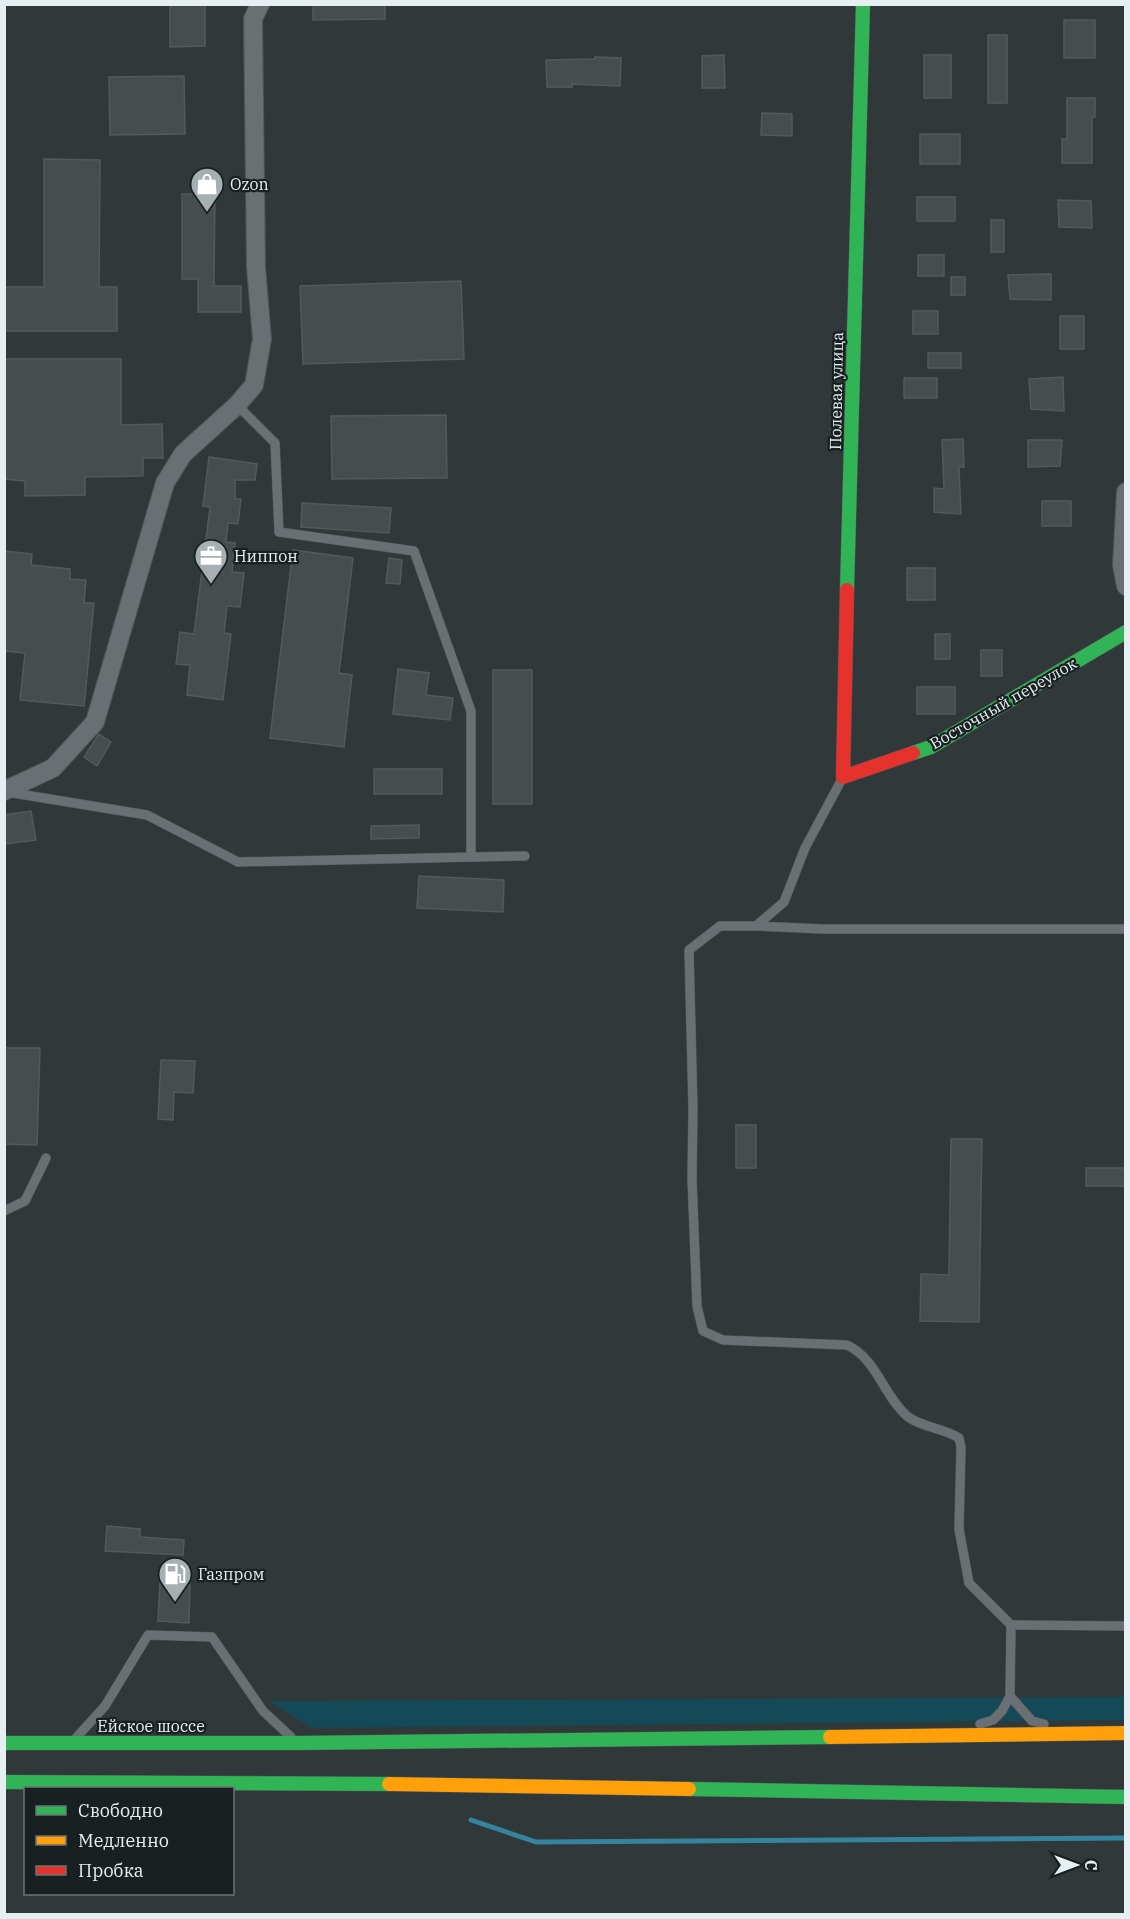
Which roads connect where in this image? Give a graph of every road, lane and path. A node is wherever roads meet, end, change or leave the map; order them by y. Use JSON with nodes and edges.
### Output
{"nodes":[{"id":1,"x":260,"y":4,"type":"edge"},
{"id":2,"x":863,"y":4,"type":"edge"},
{"id":3,"x":237,"y":405,"type":"junction"},
{"id":4,"x":1125,"y":492,"type":"edge"},
{"id":5,"x":1124,"y":564,"type":"edge"},
{"id":6,"x":1125,"y":586,"type":"edge"},
{"id":7,"x":1125,"y":632,"type":"edge"},
{"id":8,"x":843,"y":777,"type":"junction"},
{"id":9,"x":4,"y":791,"type":"edge"},
{"id":10,"x":525,"y":856,"type":"dead end"},
{"id":11,"x":471,"y":857,"type":"junction"},
{"id":12,"x":756,"y":926,"type":"junction"},
{"id":13,"x":1125,"y":929,"type":"edge"},
{"id":14,"x":46,"y":1158,"type":"dead end"},
{"id":15,"x":4,"y":1211,"type":"edge"},
{"id":16,"x":1011,"y":1625,"type":"junction"},
{"id":17,"x":1125,"y":1626,"type":"edge"},
{"id":18,"x":1010,"y":1696,"type":"junction"},
{"id":19,"x":974,"y":1724,"type":"dead end"},
{"id":20,"x":962,"y":1725,"type":"dead end"},
{"id":21,"x":1125,"y":1731,"type":"edge"},
{"id":22,"x":850,"y":1738,"type":"junction"},
{"id":23,"x":4,"y":1743,"type":"edge"},
{"id":24,"x":71,"y":1743,"type":"junction"},
{"id":25,"x":298,"y":1743,"type":"junction"},
{"id":26,"x":4,"y":1782,"type":"edge"},
{"id":27,"x":1125,"y":1797,"type":"edge"}],
"edges":[{"from":1,"to":3,"type":"street"},
{"from":2,"to":8,"type":"main road","name":"Полевая улица"},
{"from":3,"to":9,"type":"street"},
{"from":3,"to":11,"type":"lane"},
{"from":4,"to":5,"type":"street"},
{"from":5,"to":6,"type":"street"},
{"from":7,"to":8,"type":"main road","name":"Восточный переулок"},
{"from":8,"to":12,"type":"lane"},
{"from":9,"to":11,"type":"lane"},
{"from":10,"to":11,"type":"lane"},
{"from":12,"to":13,"type":"lane"},
{"from":12,"to":16,"type":"lane"},
{"from":14,"to":15,"type":"lane"},
{"from":16,"to":17,"type":"lane"},
{"from":16,"to":18,"type":"lane"},
{"from":18,"to":19,"type":"lane"},
{"from":18,"to":21,"type":"lane"},
{"from":20,"to":22,"type":"lane"},
{"from":21,"to":22,"type":"main road","name":"Ейское шоссе"},
{"from":22,"to":25,"type":"main road","name":"Ейское шоссе"},
{"from":23,"to":24,"type":"main road","name":"Ейское шоссе"},
{"from":24,"to":25,"type":"main road","name":"Ейское шоссе"},
{"from":24,"to":25,"type":"lane"},
{"from":26,"to":27,"type":"main road"}]}
